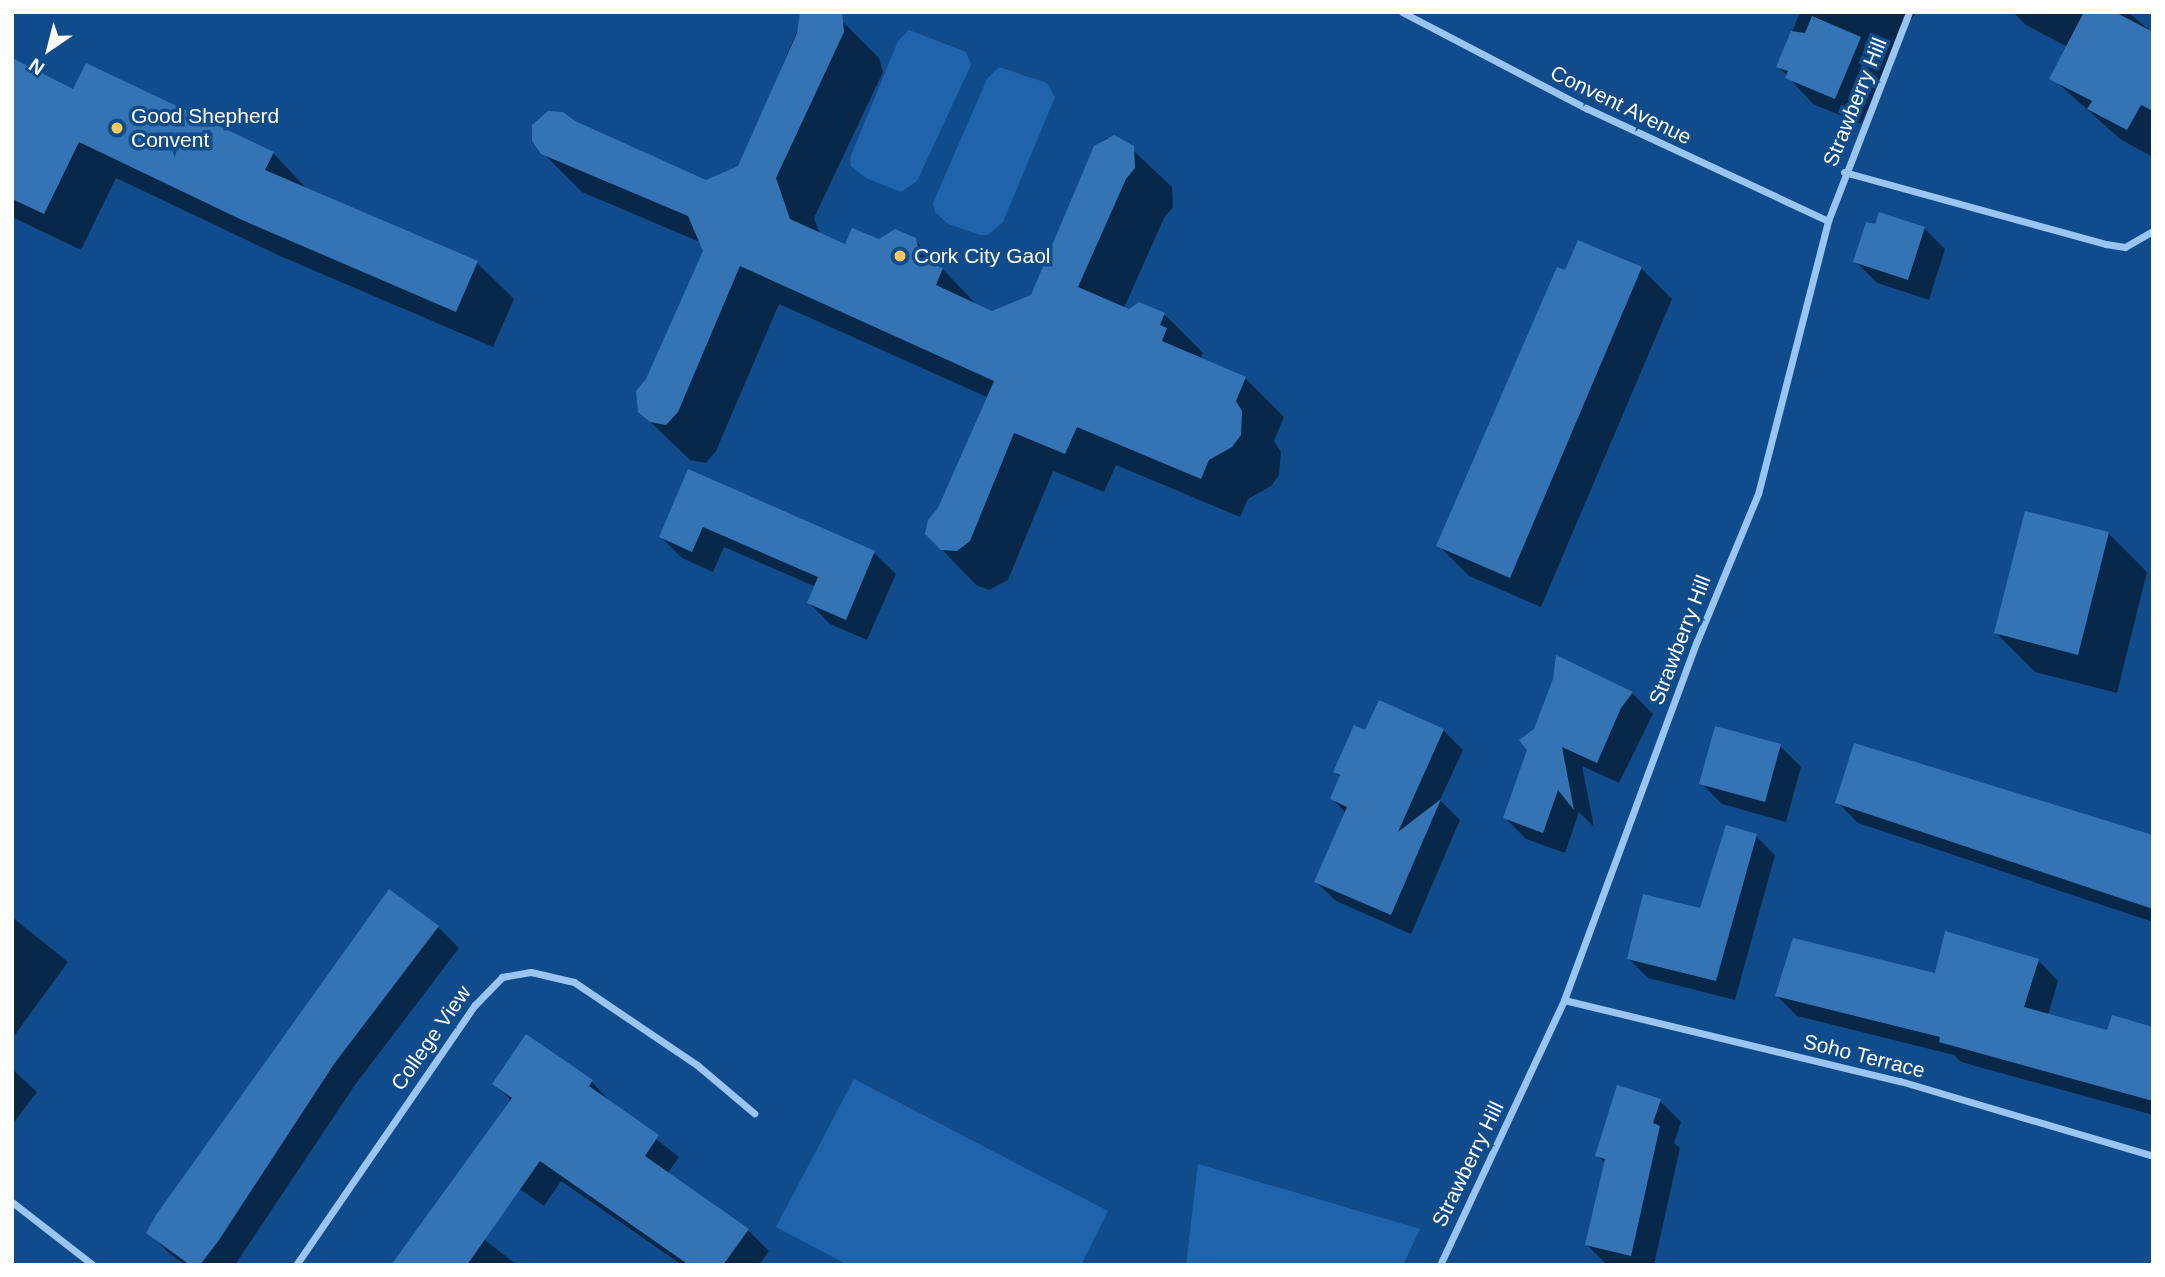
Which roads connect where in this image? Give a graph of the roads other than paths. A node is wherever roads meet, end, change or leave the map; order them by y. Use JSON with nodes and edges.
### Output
{"nodes":[{"id":1,"x":1402,"y":12,"type":"edge"},
{"id":2,"x":1909,"y":12,"type":"edge"},
{"id":3,"x":1844,"y":172,"type":"junction"},
{"id":4,"x":1828,"y":221,"type":"junction"},
{"id":5,"x":2153,"y":231,"type":"edge"},
{"id":6,"x":1564,"y":1000,"type":"junction"},
{"id":7,"x":754,"y":1113,"type":"dead end"},
{"id":8,"x":2153,"y":1156,"type":"edge"},
{"id":9,"x":12,"y":1202,"type":"edge"},
{"id":10,"x":93,"y":1265,"type":"edge"},
{"id":11,"x":296,"y":1265,"type":"edge"},
{"id":12,"x":1440,"y":1265,"type":"edge"}],
"edges":[{"from":1,"to":4,"type":"street","name":"Convent Avenue"},
{"from":2,"to":3,"type":"street","name":"Strawberry Hill"},
{"from":3,"to":4,"type":"street","name":"Strawberry Hill"},
{"from":3,"to":5,"type":"street"},
{"from":4,"to":6,"type":"street","name":"Strawberry Hill"},
{"from":6,"to":8,"type":"street","name":"Soho Terrace"},
{"from":6,"to":12,"type":"street","name":"Strawberry Hill"},
{"from":7,"to":11,"type":"street","name":"College View"},
{"from":9,"to":10,"type":"street"}]}
